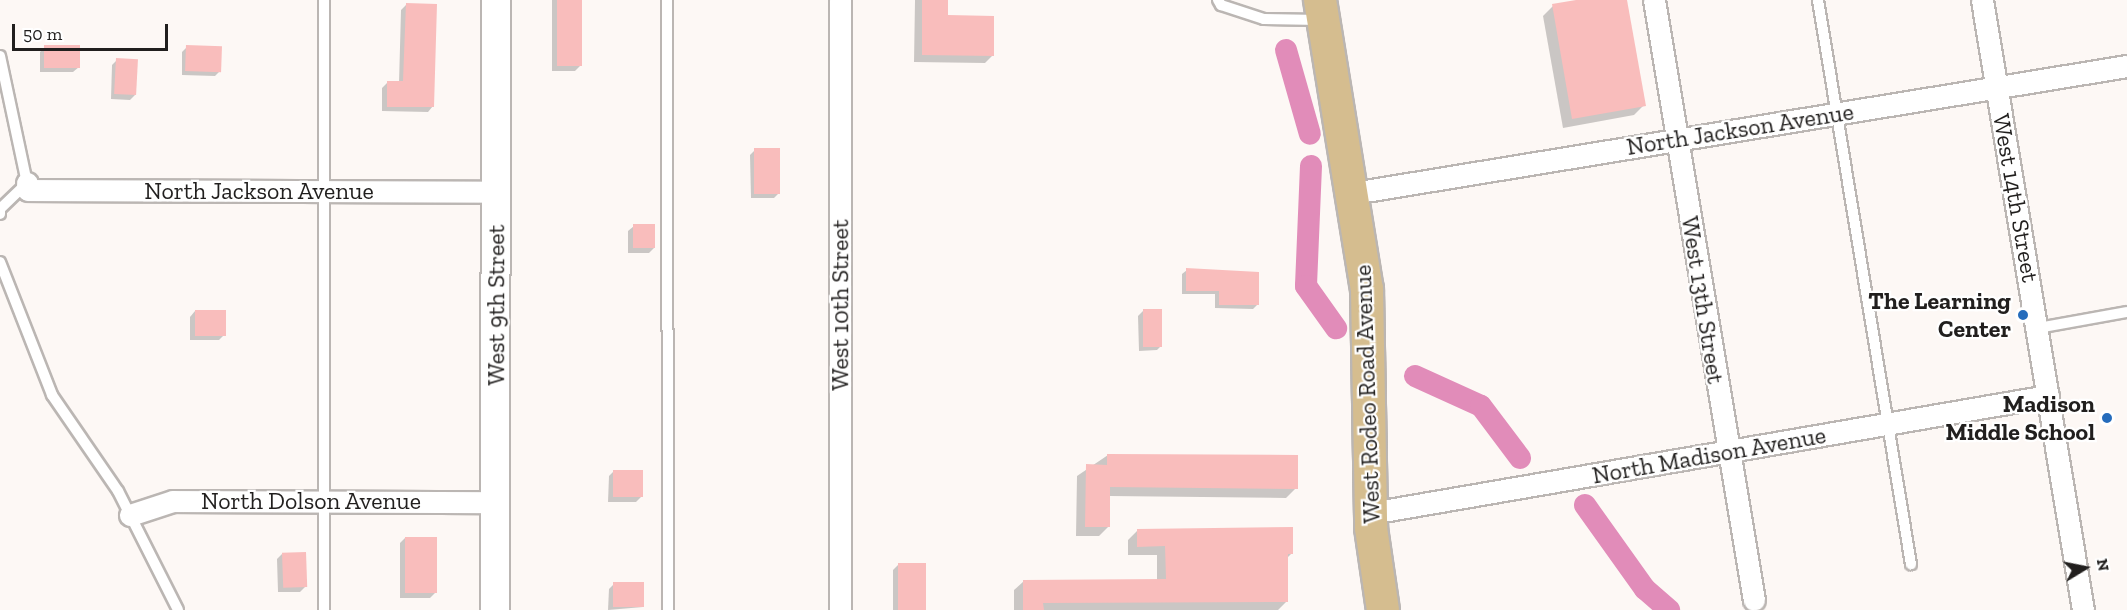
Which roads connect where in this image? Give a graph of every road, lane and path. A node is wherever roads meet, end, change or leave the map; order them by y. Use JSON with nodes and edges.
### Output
{"nodes":[{"id":1,"x":324,"y":0,"type":"edge"},
{"id":2,"x":496,"y":0,"type":"edge"},
{"id":3,"x":667,"y":0,"type":"edge"},
{"id":4,"x":840,"y":0,"type":"edge"},
{"id":5,"x":1218,"y":0,"type":"edge"},
{"id":6,"x":1654,"y":0,"type":"edge"},
{"id":7,"x":1818,"y":0,"type":"edge"},
{"id":8,"x":1982,"y":0,"type":"edge"},
{"id":9,"x":1322,"y":10,"type":"edge"},
{"id":10,"x":0,"y":56,"type":"edge"},
{"id":11,"x":2127,"y":66,"type":"edge"},
{"id":12,"x":1997,"y":87,"type":"junction"},
{"id":13,"x":1836,"y":114,"type":"junction"},
{"id":14,"x":1677,"y":140,"type":"junction"},
{"id":15,"x":27,"y":183,"type":"junction"},
{"id":16,"x":325,"y":191,"type":"junction"},
{"id":17,"x":496,"y":192,"type":"junction"},
{"id":18,"x":1353,"y":193,"type":"junction"},
{"id":19,"x":0,"y":214,"type":"edge"},
{"id":20,"x":0,"y":262,"type":"edge"},
{"id":21,"x":2127,"y":312,"type":"edge"},
{"id":22,"x":2038,"y":328,"type":"junction"},
{"id":23,"x":2048,"y":396,"type":"junction"},
{"id":24,"x":1886,"y":424,"type":"junction"},
{"id":25,"x":1729,"y":451,"type":"junction"},
{"id":26,"x":324,"y":500,"type":"junction"},
{"id":27,"x":495,"y":502,"type":"junction"},
{"id":28,"x":1371,"y":513,"type":"junction"},
{"id":29,"x":130,"y":515,"type":"junction"},
{"id":30,"x":1911,"y":564,"type":"dead end"},
{"id":31,"x":1754,"y":600,"type":"dead end"},
{"id":32,"x":178,"y":610,"type":"edge"},
{"id":33,"x":324,"y":610,"type":"edge"},
{"id":34,"x":495,"y":610,"type":"edge"},
{"id":35,"x":668,"y":610,"type":"edge"},
{"id":36,"x":840,"y":610,"type":"edge"},
{"id":37,"x":1383,"y":610,"type":"edge"},
{"id":38,"x":2083,"y":610,"type":"edge"}],
"edges":[{"from":1,"to":16,"type":"lane"},
{"from":2,"to":17,"type":"street","name":"West 9th Street"},
{"from":3,"to":35,"type":"lane"},
{"from":4,"to":36,"type":"street","name":"West 10th Street"},
{"from":5,"to":9,"type":"lane"},
{"from":6,"to":14,"type":"street","name":"West 13th Street"},
{"from":7,"to":13,"type":"lane"},
{"from":8,"to":12,"type":"street","name":"West 14th Street"},
{"from":9,"to":18,"type":"main road","name":"West Rodeo Road Avenue"},
{"from":10,"to":15,"type":"lane"},
{"from":11,"to":12,"type":"street","name":"North Jackson Avenue"},
{"from":12,"to":13,"type":"street","name":"North Jackson Avenue"},
{"from":12,"to":22,"type":"street","name":"West 14th Street"},
{"from":13,"to":14,"type":"street","name":"North Jackson Avenue"},
{"from":13,"to":24,"type":"lane"},
{"from":14,"to":18,"type":"street","name":"North Jackson Avenue"},
{"from":14,"to":25,"type":"street","name":"West 13th Street"},
{"from":15,"to":16,"type":"street","name":"North Jackson Avenue"},
{"from":15,"to":19,"type":"lane"},
{"from":16,"to":17,"type":"street","name":"North Jackson Avenue"},
{"from":16,"to":26,"type":"lane"},
{"from":17,"to":27,"type":"street","name":"West 9th Street"},
{"from":18,"to":28,"type":"main road","name":"West Rodeo Road Avenue"},
{"from":20,"to":29,"type":"lane"},
{"from":21,"to":22,"type":"lane"},
{"from":22,"to":23,"type":"street","name":"West 14th Street"},
{"from":23,"to":24,"type":"street","name":"North Madison Avenue"},
{"from":23,"to":38,"type":"street","name":"West 14th Street"},
{"from":24,"to":25,"type":"street","name":"North Madison Avenue"},
{"from":24,"to":30,"type":"lane"},
{"from":25,"to":28,"type":"street","name":"North Madison Avenue"},
{"from":25,"to":31,"type":"street","name":"West 13th Street"},
{"from":26,"to":27,"type":"street","name":"North Dolson Avenue"},
{"from":26,"to":29,"type":"street","name":"North Dolson Avenue"},
{"from":26,"to":33,"type":"lane"},
{"from":27,"to":34,"type":"street","name":"West 9th Street"},
{"from":28,"to":37,"type":"main road","name":"West Rodeo Road Avenue"},
{"from":29,"to":32,"type":"lane"}]}
